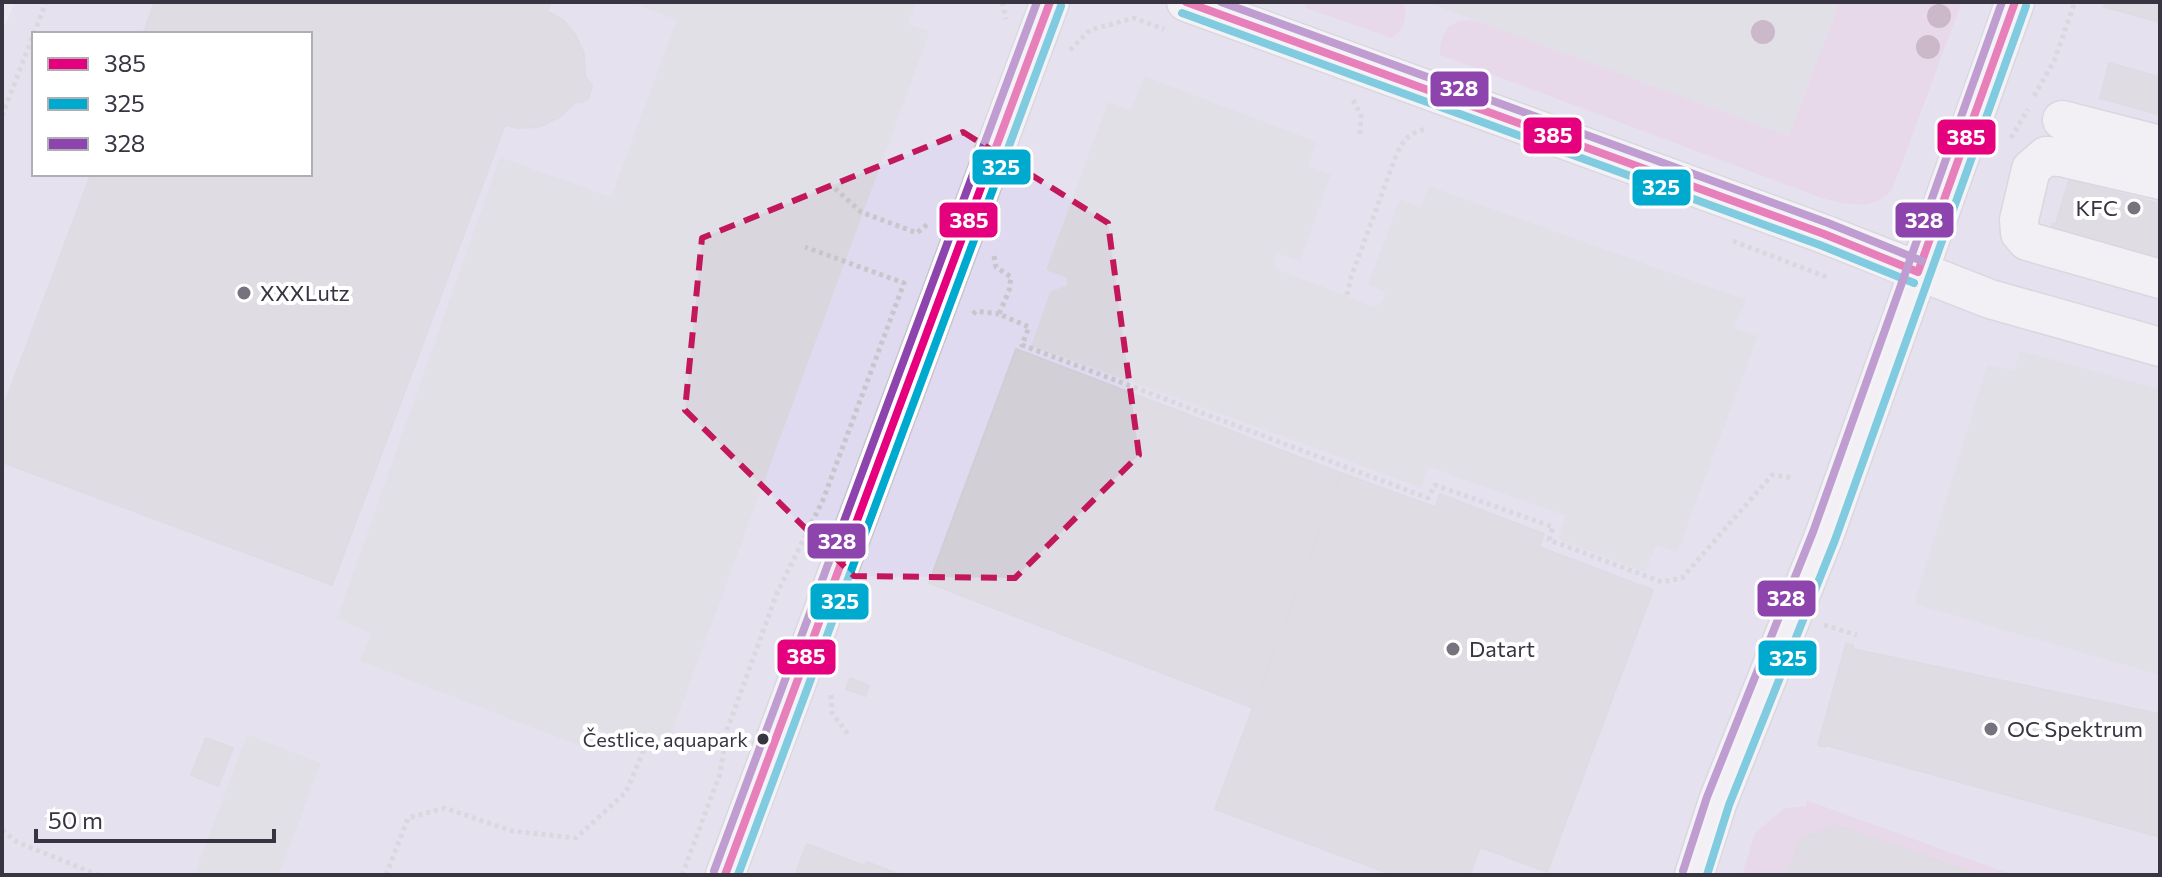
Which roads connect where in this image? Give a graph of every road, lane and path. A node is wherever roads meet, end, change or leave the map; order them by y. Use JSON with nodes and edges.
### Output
{"nodes":[{"id":1,"x":46,"y":2,"type":"edge"},
{"id":2,"x":1002,"y":2,"type":"edge"},
{"id":3,"x":1050,"y":2,"type":"edge"},
{"id":4,"x":2015,"y":2,"type":"edge"},
{"id":5,"x":1182,"y":18,"type":"edge"},
{"id":6,"x":1006,"y":19,"type":"dead end"},
{"id":7,"x":34,"y":32,"type":"edge"},
{"id":8,"x":32,"y":38,"type":"edge"},
{"id":9,"x":1066,"y":55,"type":"dead end"},
{"id":10,"x":1347,"y":96,"type":"dead end"},
{"id":11,"x":2,"y":116,"type":"edge"},
{"id":12,"x":2062,"y":120,"type":"dead end"},
{"id":13,"x":1434,"y":128,"type":"dead end"},
{"id":14,"x":1363,"y":135,"type":"dead end"},
{"id":15,"x":2160,"y":145,"type":"edge"},
{"id":16,"x":2160,"y":180,"type":"edge"},
{"id":17,"x":829,"y":183,"type":"dead end"},
{"id":18,"x":935,"y":212,"type":"dead end"},
{"id":19,"x":1727,"y":239,"type":"dead end"},
{"id":20,"x":991,"y":245,"type":"dead end"},
{"id":21,"x":805,"y":247,"type":"dead end"},
{"id":22,"x":1918,"y":272,"type":"junction"},
{"id":23,"x":1829,"y":278,"type":"dead end"},
{"id":24,"x":2160,"y":279,"type":"edge"},
{"id":25,"x":1347,"y":295,"type":"dead end"},
{"id":26,"x":2160,"y":347,"type":"edge"},
{"id":27,"x":1794,"y":478,"type":"dead end"},
{"id":28,"x":1823,"y":624,"type":"dead end"},
{"id":29,"x":1857,"y":635,"type":"dead end"},
{"id":30,"x":645,"y":747,"type":"dead end"},
{"id":31,"x":2,"y":830,"type":"edge"},
{"id":32,"x":98,"y":875,"type":"edge"},
{"id":33,"x":386,"y":875,"type":"edge"},
{"id":34,"x":682,"y":875,"type":"edge"},
{"id":35,"x":725,"y":875,"type":"edge"},
{"id":36,"x":1694,"y":875,"type":"edge"}],
"edges":[{"from":1,"to":7,"type":"path"},
{"from":2,"to":6,"type":"path"},
{"from":3,"to":35,"type":"street"},
{"from":4,"to":22,"type":"street"},
{"from":5,"to":9,"type":"path"},
{"from":5,"to":22,"type":"street"},
{"from":8,"to":11,"type":"path"},
{"from":10,"to":14,"type":"path"},
{"from":12,"to":15,"type":"street"},
{"from":13,"to":25,"type":"path"},
{"from":16,"to":24,"type":"street"},
{"from":17,"to":18,"type":"path"},
{"from":19,"to":23,"type":"path"},
{"from":20,"to":27,"type":"path"},
{"from":21,"to":34,"type":"path"},
{"from":22,"to":26,"type":"street"},
{"from":22,"to":36,"type":"street"},
{"from":28,"to":29,"type":"path"},
{"from":30,"to":33,"type":"path"},
{"from":31,"to":32,"type":"path"}]}
